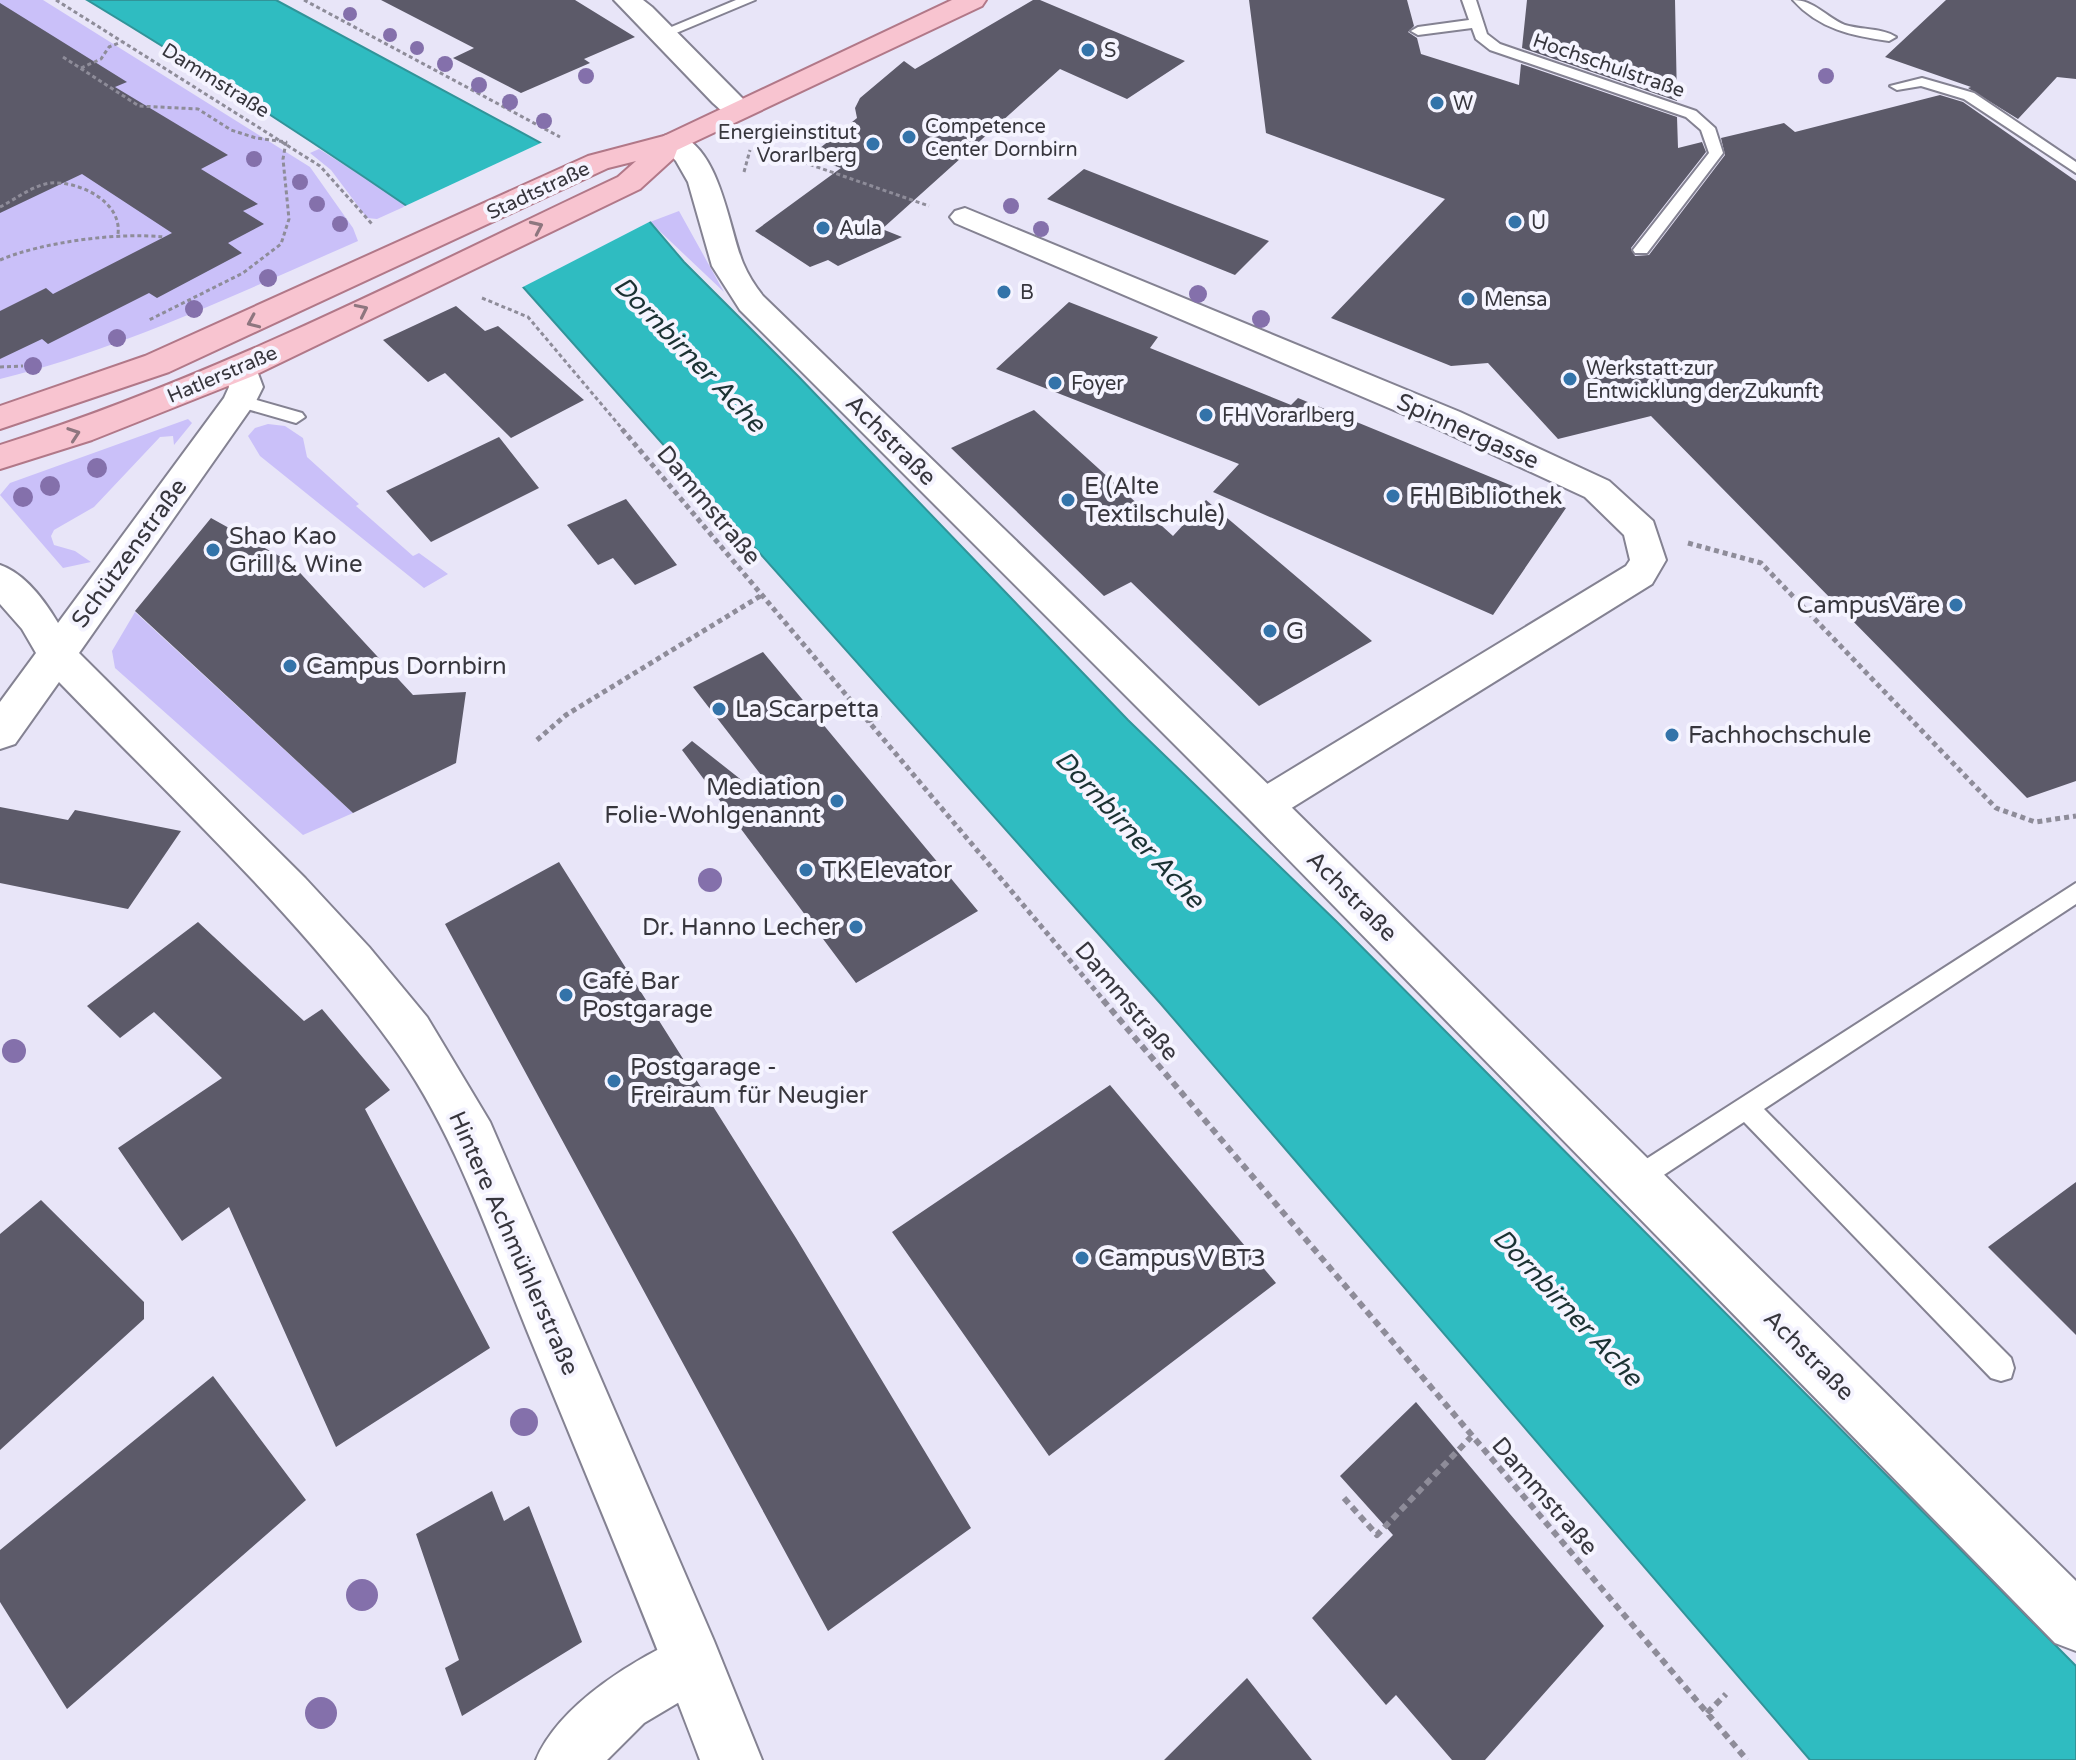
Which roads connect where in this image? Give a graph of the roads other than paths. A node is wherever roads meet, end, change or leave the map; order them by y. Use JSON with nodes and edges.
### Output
{"nodes":[{"id":1,"x":627,"y":0,"type":"edge"},
{"id":2,"x":748,"y":0,"type":"edge"},
{"id":3,"x":934,"y":0,"type":"edge"},
{"id":4,"x":973,"y":0,"type":"edge"},
{"id":5,"x":1469,"y":0,"type":"edge"},
{"id":6,"x":1800,"y":0,"type":"edge"},
{"id":7,"x":1476,"y":23,"type":"junction"},
{"id":8,"x":1418,"y":31,"type":"dead end"},
{"id":9,"x":664,"y":33,"type":"junction"},
{"id":10,"x":1889,"y":37,"type":"dead end"},
{"id":11,"x":882,"y":41,"type":"junction"},
{"id":12,"x":1897,"y":86,"type":"dead end"},
{"id":13,"x":738,"y":110,"type":"junction"},
{"id":14,"x":674,"y":142,"type":"junction"},
{"id":15,"x":2076,"y":169,"type":"edge"},
{"id":16,"x":965,"y":217,"type":"road end"},
{"id":17,"x":394,"y":243,"type":"joint"},
{"id":18,"x":1641,"y":250,"type":"dead end"},
{"id":19,"x":437,"y":274,"type":"joint"},
{"id":20,"x":240,"y":385,"type":"junction"},
{"id":21,"x":296,"y":417,"type":"dead end"},
{"id":22,"x":0,"y":418,"type":"edge"},
{"id":23,"x":0,"y":457,"type":"edge"},
{"id":24,"x":0,"y":579,"type":"edge"},
{"id":25,"x":57,"y":655,"type":"junction"},
{"id":26,"x":0,"y":733,"type":"edge"},
{"id":27,"x":1263,"y":806,"type":"junction"},
{"id":28,"x":2076,"y":892,"type":"edge"},
{"id":29,"x":1747,"y":1108,"type":"junction"},
{"id":30,"x":1635,"y":1180,"type":"junction"},
{"id":31,"x":2001,"y":1368,"type":"dead end"},
{"id":32,"x":2076,"y":1622,"type":"edge"},
{"id":33,"x":693,"y":1662,"type":"junction"},
{"id":34,"x":565,"y":1760,"type":"edge"},
{"id":35,"x":731,"y":1760,"type":"edge"}],
"edges":[{"from":1,"to":9,"type":"street"},
{"from":2,"to":9,"type":"lane"},
{"from":3,"to":11,"type":"main road","name":"Stadtstraße"},
{"from":4,"to":11,"type":"main road","name":"Stadtstraße"},
{"from":5,"to":7,"type":"lane","name":"Hochschulstraße"},
{"from":6,"to":10,"type":"lane"},
{"from":7,"to":8,"type":"lane"},
{"from":7,"to":18,"type":"lane","name":"Hochschulstraße"},
{"from":9,"to":13,"type":"street"},
{"from":11,"to":13,"type":"main road","name":"Stadtstraße"},
{"from":12,"to":15,"type":"lane"},
{"from":13,"to":14,"type":"main road","name":"Stadtstraße"},
{"from":14,"to":17,"type":"main road","name":"Stadtstraße"},
{"from":19,"to":14,"type":"main road","name":"Stadtstraße","one_way":true},
{"from":14,"to":27,"type":"street","name":"Achstraße"},
{"from":16,"to":27,"type":"street","name":"Spinnergasse"},
{"from":17,"to":22,"type":"main road","name":"Hatlerstraße","one_way":true},
{"from":20,"to":19,"type":"main road","name":"Hatlerstraße","one_way":true},
{"from":20,"to":21,"type":"lane"},
{"from":23,"to":20,"type":"main road","name":"Hatlerstraße","one_way":true},
{"from":20,"to":25,"type":"street","name":"Schützenstraße"},
{"from":24,"to":25,"type":"street","name":"Hintere Achmühlerstraße"},
{"from":25,"to":26,"type":"street","name":"Schützenstraße"},
{"from":25,"to":33,"type":"street","name":"Hintere Achmühlerstraße"},
{"from":27,"to":30,"type":"street","name":"Achstraße"},
{"from":28,"to":29,"type":"lane"},
{"from":29,"to":30,"type":"lane"},
{"from":29,"to":31,"type":"lane"},
{"from":30,"to":32,"type":"street","name":"Achstraße"},
{"from":33,"to":34,"type":"street"},
{"from":33,"to":35,"type":"street","name":"Hintere Achmühlerstraße"}]}
